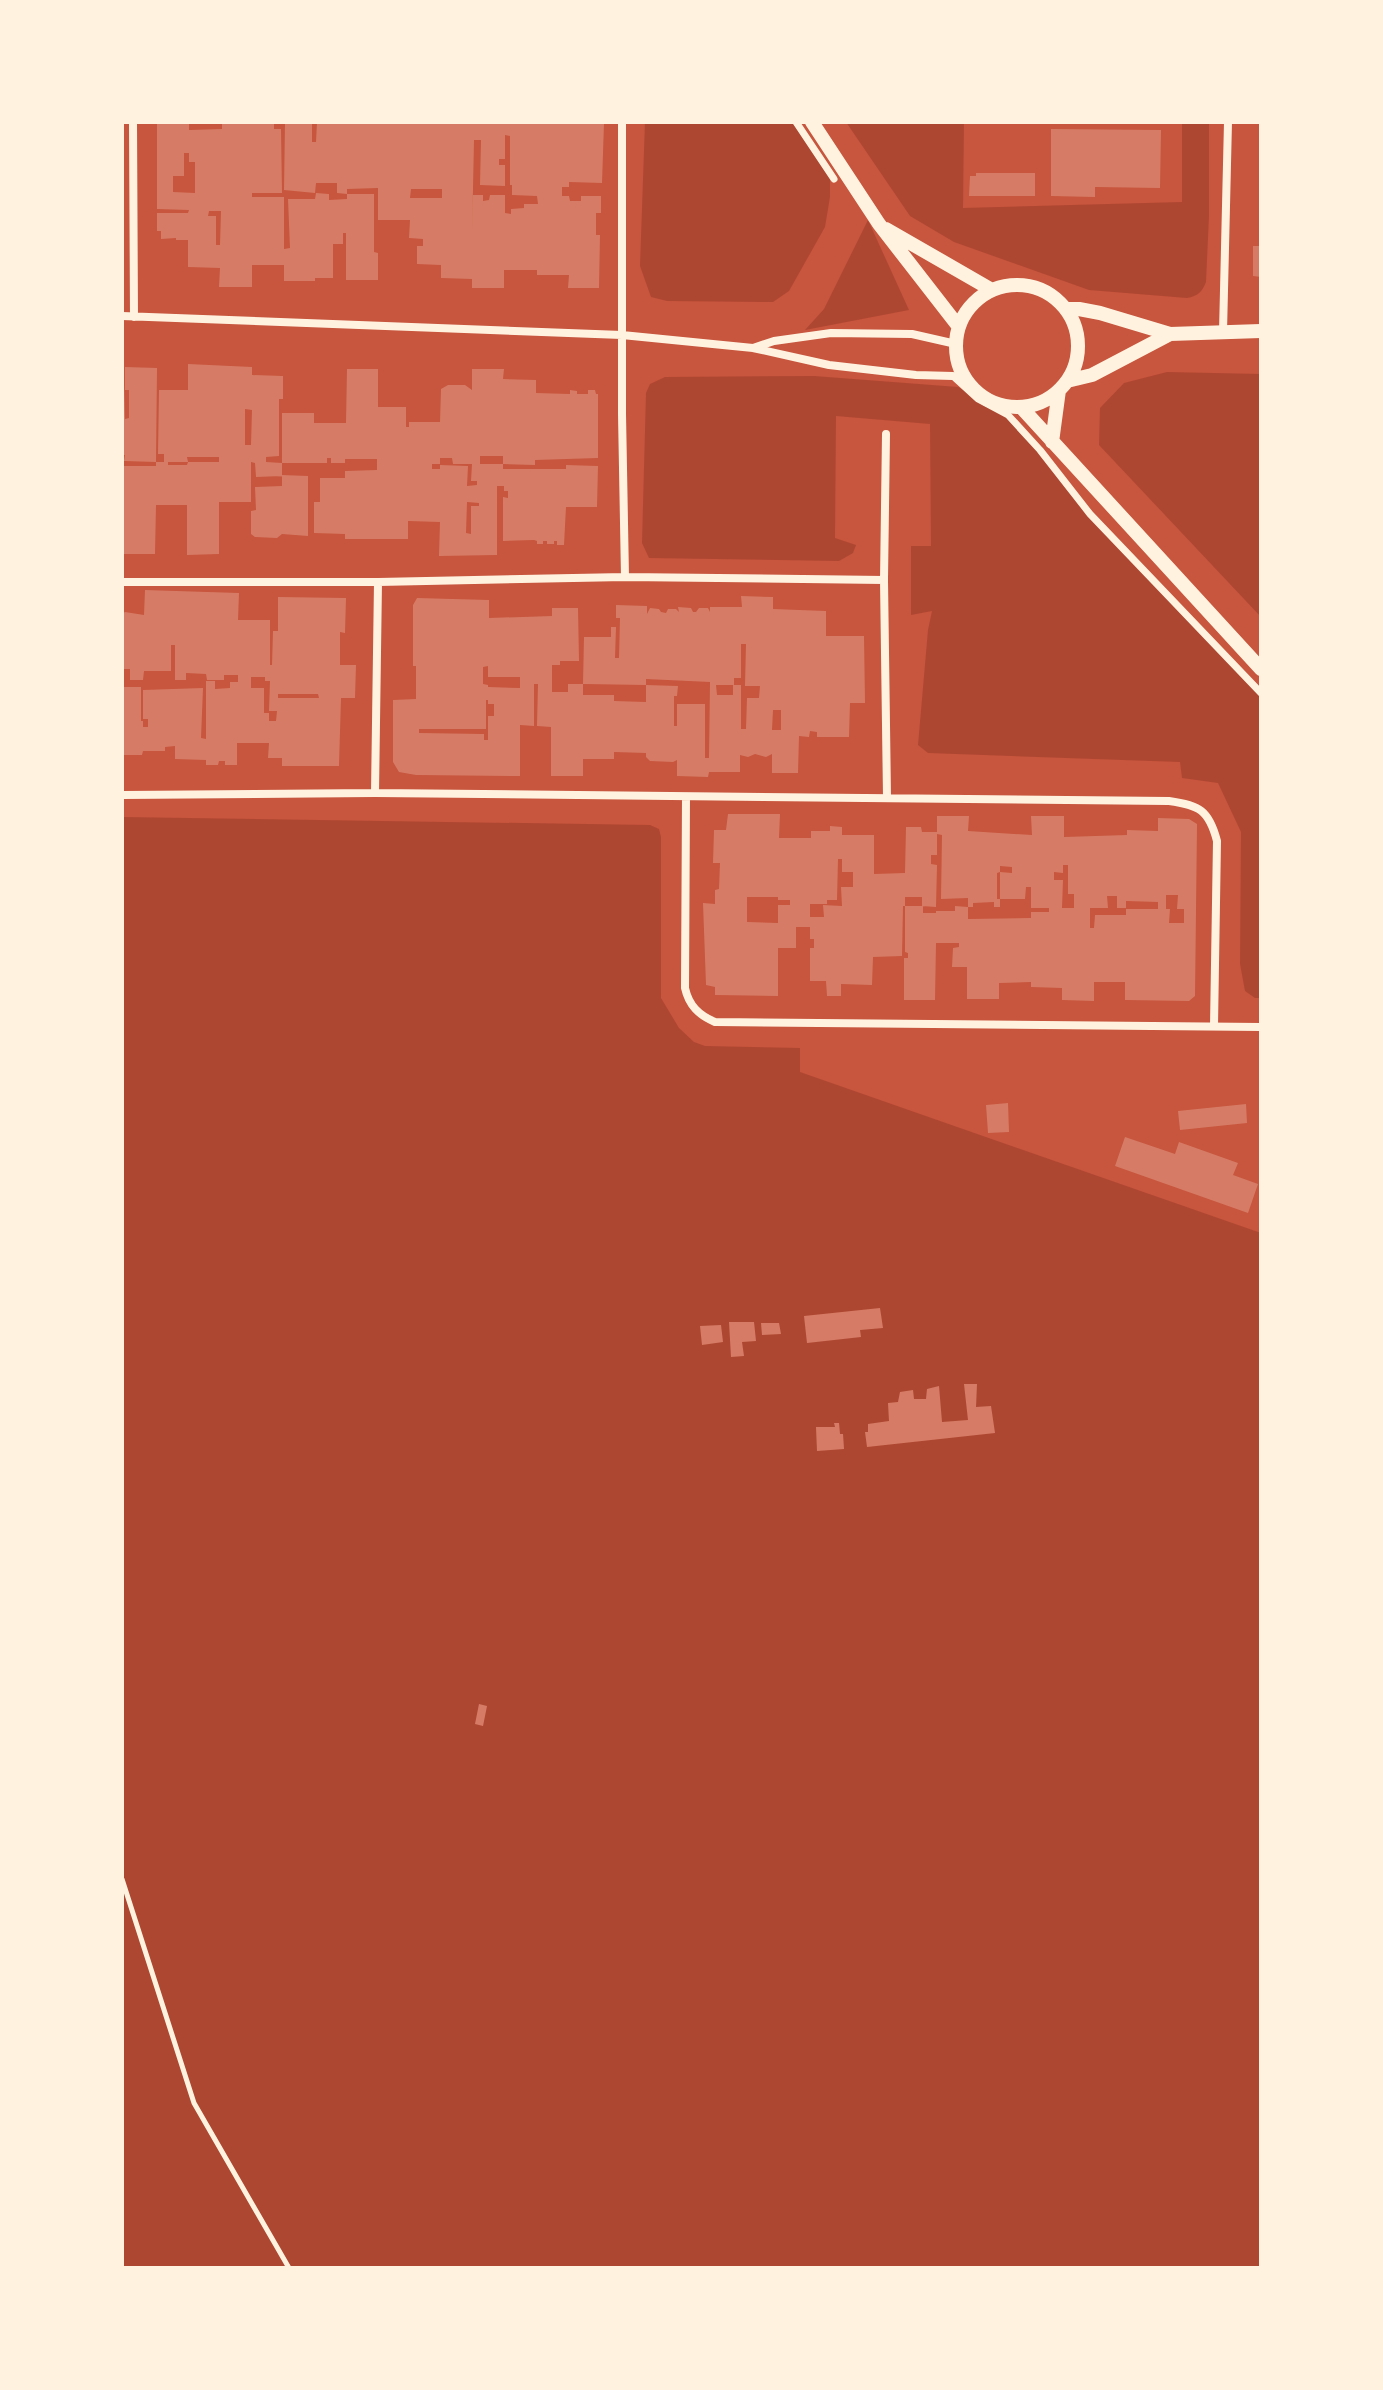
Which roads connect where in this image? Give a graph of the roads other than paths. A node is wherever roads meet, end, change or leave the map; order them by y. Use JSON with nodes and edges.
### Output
{"nodes":[{"id":1,"x":133,"y":122,"type":"edge"},
{"id":2,"x":622,"y":122,"type":"edge"},
{"id":3,"x":796,"y":122,"type":"edge"},
{"id":4,"x":812,"y":122,"type":"edge"},
{"id":5,"x":1228,"y":122,"type":"edge"},
{"id":6,"x":834,"y":179,"type":"dead end"},
{"id":7,"x":879,"y":224,"type":"junction"},
{"id":8,"x":992,"y":290,"type":"junction"},
{"id":9,"x":1066,"y":309,"type":"junction"},
{"id":10,"x":122,"y":316,"type":"edge"},
{"id":11,"x":134,"y":317,"type":"junction"},
{"id":12,"x":959,"y":327,"type":"junction"},
{"id":13,"x":1261,"y":331,"type":"edge"},
{"id":14,"x":1223,"y":332,"type":"junction"},
{"id":15,"x":1170,"y":334,"type":"junction"},
{"id":16,"x":622,"y":335,"type":"junction"},
{"id":17,"x":956,"y":344,"type":"junction"},
{"id":18,"x":753,"y":348,"type":"junction"},
{"id":19,"x":960,"y":378,"type":"junction"},
{"id":20,"x":1063,"y":386,"type":"junction"},
{"id":21,"x":1021,"y":407,"type":"junction"},
{"id":22,"x":886,"y":434,"type":"dead end"},
{"id":23,"x":1052,"y":442,"type":"junction"},
{"id":24,"x":625,"y":577,"type":"junction"},
{"id":25,"x":884,"y":580,"type":"junction"},
{"id":26,"x":122,"y":582,"type":"edge"},
{"id":27,"x":378,"y":582,"type":"junction"},
{"id":28,"x":1261,"y":669,"type":"edge"},
{"id":29,"x":1261,"y":693,"type":"edge"},
{"id":30,"x":375,"y":793,"type":"junction"},
{"id":31,"x":122,"y":795,"type":"edge"},
{"id":32,"x":686,"y":797,"type":"junction"},
{"id":33,"x":887,"y":797,"type":"junction"},
{"id":34,"x":1214,"y":1026,"type":"junction"},
{"id":35,"x":1261,"y":1027,"type":"edge"}],
"edges":[{"from":1,"to":11,"type":"street"},
{"from":2,"to":16,"type":"street"},
{"from":3,"to":6,"type":"street"},
{"from":4,"to":7,"type":"street"},
{"from":5,"to":14,"type":"street"},
{"from":7,"to":8,"type":"street"},
{"from":7,"to":12,"type":"street"},
{"from":8,"to":9,"type":"street"},
{"from":8,"to":12,"type":"street"},
{"from":9,"to":15,"type":"street"},
{"from":9,"to":20,"type":"street"},
{"from":10,"to":11,"type":"street"},
{"from":11,"to":16,"type":"street"},
{"from":12,"to":17,"type":"street"},
{"from":13,"to":14,"type":"street"},
{"from":14,"to":15,"type":"street"},
{"from":15,"to":20,"type":"street"},
{"from":16,"to":18,"type":"street"},
{"from":16,"to":24,"type":"street"},
{"from":17,"to":18,"type":"street"},
{"from":17,"to":19,"type":"street"},
{"from":18,"to":19,"type":"street"},
{"from":19,"to":21,"type":"street"},
{"from":19,"to":29,"type":"street"},
{"from":20,"to":21,"type":"street"},
{"from":20,"to":23,"type":"street"},
{"from":21,"to":23,"type":"street"},
{"from":22,"to":25,"type":"street"},
{"from":23,"to":28,"type":"street"},
{"from":24,"to":25,"type":"street"},
{"from":24,"to":27,"type":"street"},
{"from":25,"to":33,"type":"street"},
{"from":26,"to":27,"type":"street"},
{"from":27,"to":30,"type":"street"},
{"from":30,"to":31,"type":"street"},
{"from":30,"to":32,"type":"street"},
{"from":32,"to":33,"type":"street"},
{"from":32,"to":34,"type":"street"},
{"from":33,"to":34,"type":"street"},
{"from":34,"to":35,"type":"street"}]}
